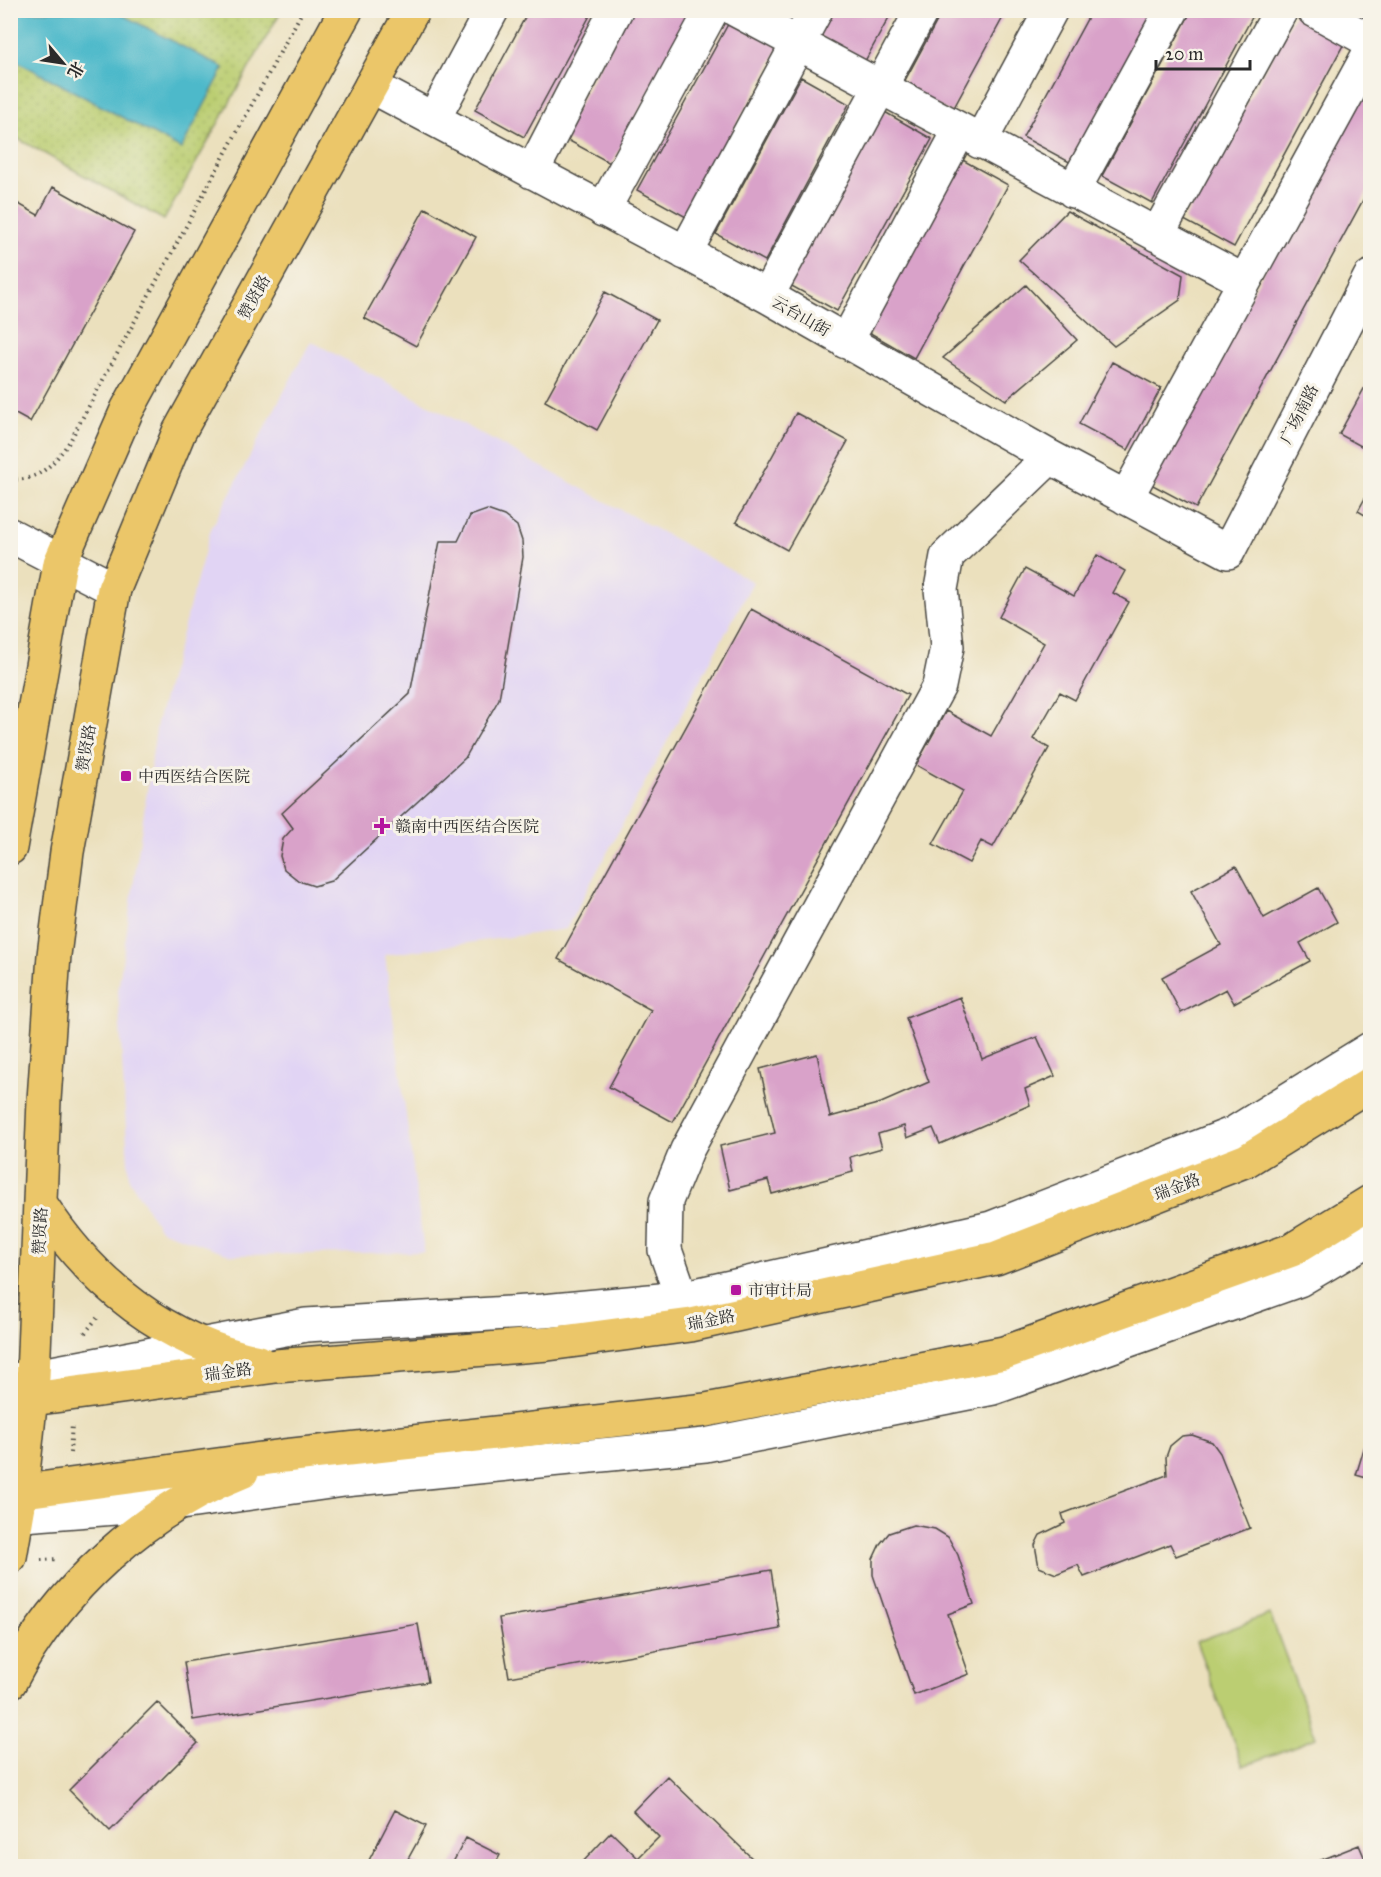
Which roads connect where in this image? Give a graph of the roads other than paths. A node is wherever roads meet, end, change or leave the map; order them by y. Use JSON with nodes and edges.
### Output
{"nodes":[{"id":1,"x":346,"y":10,"type":"edge"},
{"id":2,"x":413,"y":10,"type":"edge"},
{"id":3,"x":492,"y":10,"type":"edge"},
{"id":4,"x":616,"y":10,"type":"edge"},
{"id":5,"x":711,"y":10,"type":"edge"},
{"id":6,"x":736,"y":10,"type":"edge"},
{"id":7,"x":816,"y":10,"type":"edge"},
{"id":8,"x":922,"y":10,"type":"edge"},
{"id":9,"x":1051,"y":10,"type":"edge"},
{"id":10,"x":1172,"y":10,"type":"edge"},
{"id":11,"x":1281,"y":10,"type":"edge"},
{"id":12,"x":1314,"y":10,"type":"edge"},
{"id":13,"x":1371,"y":41,"type":"edge"},
{"id":14,"x":798,"y":44,"type":"junction"},
{"id":15,"x":1371,"y":52,"type":"edge"},
{"id":16,"x":371,"y":86,"type":"junction"},
{"id":17,"x":880,"y":88,"type":"junction"},
{"id":18,"x":434,"y":118,"type":"junction"},
{"id":19,"x":970,"y":136,"type":"junction"},
{"id":20,"x":532,"y":172,"type":"junction"},
{"id":21,"x":1073,"y":191,"type":"junction"},
{"id":22,"x":603,"y":210,"type":"junction"},
{"id":23,"x":1157,"y":236,"type":"junction"},
{"id":24,"x":685,"y":254,"type":"junction"},
{"id":25,"x":1371,"y":277,"type":"edge"},
{"id":26,"x":1244,"y":281,"type":"junction"},
{"id":27,"x":767,"y":296,"type":"junction"},
{"id":28,"x":846,"y":342,"type":"junction"},
{"id":29,"x":1050,"y":457,"type":"junction"},
{"id":30,"x":1126,"y":498,"type":"junction"},
{"id":31,"x":10,"y":536,"type":"edge"},
{"id":32,"x":1228,"y":552,"type":"joint"},
{"id":33,"x":60,"y":563,"type":"junction"},
{"id":34,"x":114,"y":589,"type":"junction"},
{"id":35,"x":10,"y":848,"type":"edge"},
{"id":36,"x":1371,"y":1049,"type":"edge"},
{"id":37,"x":1371,"y":1084,"type":"edge"},
{"id":38,"x":1371,"y":1202,"type":"edge"},
{"id":39,"x":42,"y":1206,"type":"junction"},
{"id":40,"x":1371,"y":1238,"type":"edge"},
{"id":41,"x":687,"y":1311,"type":"junction"},
{"id":42,"x":203,"y":1345,"type":"junction"},
{"id":43,"x":276,"y":1366,"type":"junction"},
{"id":44,"x":21,"y":1390,"type":"edge"},
{"id":45,"x":284,"y":1456,"type":"junction"},
{"id":46,"x":181,"y":1503,"type":"junction"},
{"id":47,"x":15,"y":1504,"type":"edge"},
{"id":48,"x":10,"y":1557,"type":"edge"},
{"id":49,"x":10,"y":1682,"type":"edge"}],
"edges":[{"from":1,"to":33,"type":"main road"},
{"from":2,"to":16,"type":"main road","name":"赞贤路"},
{"from":3,"to":18,"type":"street"},
{"from":4,"to":20,"type":"street"},
{"from":5,"to":22,"type":"street"},
{"from":6,"to":14,"type":"street"},
{"from":7,"to":14,"type":"street"},
{"from":8,"to":17,"type":"street"},
{"from":9,"to":19,"type":"street"},
{"from":10,"to":21,"type":"street"},
{"from":11,"to":23,"type":"street"},
{"from":12,"to":13,"type":"street"},
{"from":14,"to":17,"type":"street"},
{"from":14,"to":24,"type":"street"},
{"from":15,"to":26,"type":"street"},
{"from":16,"to":18,"type":"street","name":"云台山街"},
{"from":16,"to":34,"type":"main road","name":"赞贤路"},
{"from":17,"to":19,"type":"street"},
{"from":17,"to":27,"type":"street"},
{"from":18,"to":20,"type":"street","name":"云台山街"},
{"from":19,"to":21,"type":"street"},
{"from":19,"to":28,"type":"street"},
{"from":20,"to":22,"type":"street","name":"云台山街"},
{"from":21,"to":23,"type":"street"},
{"from":22,"to":24,"type":"street","name":"云台山街"},
{"from":23,"to":26,"type":"street"},
{"from":24,"to":27,"type":"street","name":"云台山街"},
{"from":25,"to":32,"type":"street","name":"广场南路"},
{"from":26,"to":30,"type":"street"},
{"from":27,"to":28,"type":"street","name":"云台山街"},
{"from":28,"to":29,"type":"street","name":"云台山街"},
{"from":29,"to":30,"type":"street","name":"云台山街"},
{"from":29,"to":41,"type":"street"},
{"from":30,"to":32,"type":"street","name":"云台山街"},
{"from":31,"to":33,"type":"street"},
{"from":33,"to":34,"type":"street"},
{"from":33,"to":35,"type":"main road"},
{"from":34,"to":39,"type":"main road","name":"赞贤路"},
{"from":36,"to":41,"type":"street"},
{"from":37,"to":41,"type":"main road","name":"瑞金路"},
{"from":38,"to":45,"type":"main road"},
{"from":39,"to":42,"type":"main road"},
{"from":39,"to":44,"type":"main road","name":"赞贤路"},
{"from":40,"to":46,"type":"street"},
{"from":41,"to":42,"type":"street"},
{"from":41,"to":43,"type":"main road","name":"瑞金路"},
{"from":42,"to":43,"type":"main road"},
{"from":42,"to":44,"type":"street"},
{"from":43,"to":44,"type":"main road","name":"瑞金路"},
{"from":44,"to":47,"type":"main road","name":"赞贤路"},
{"from":45,"to":46,"type":"main road"},
{"from":45,"to":47,"type":"main road"},
{"from":46,"to":47,"type":"street"},
{"from":46,"to":49,"type":"main road"},
{"from":47,"to":48,"type":"main road","name":"赞贤路"}]}
